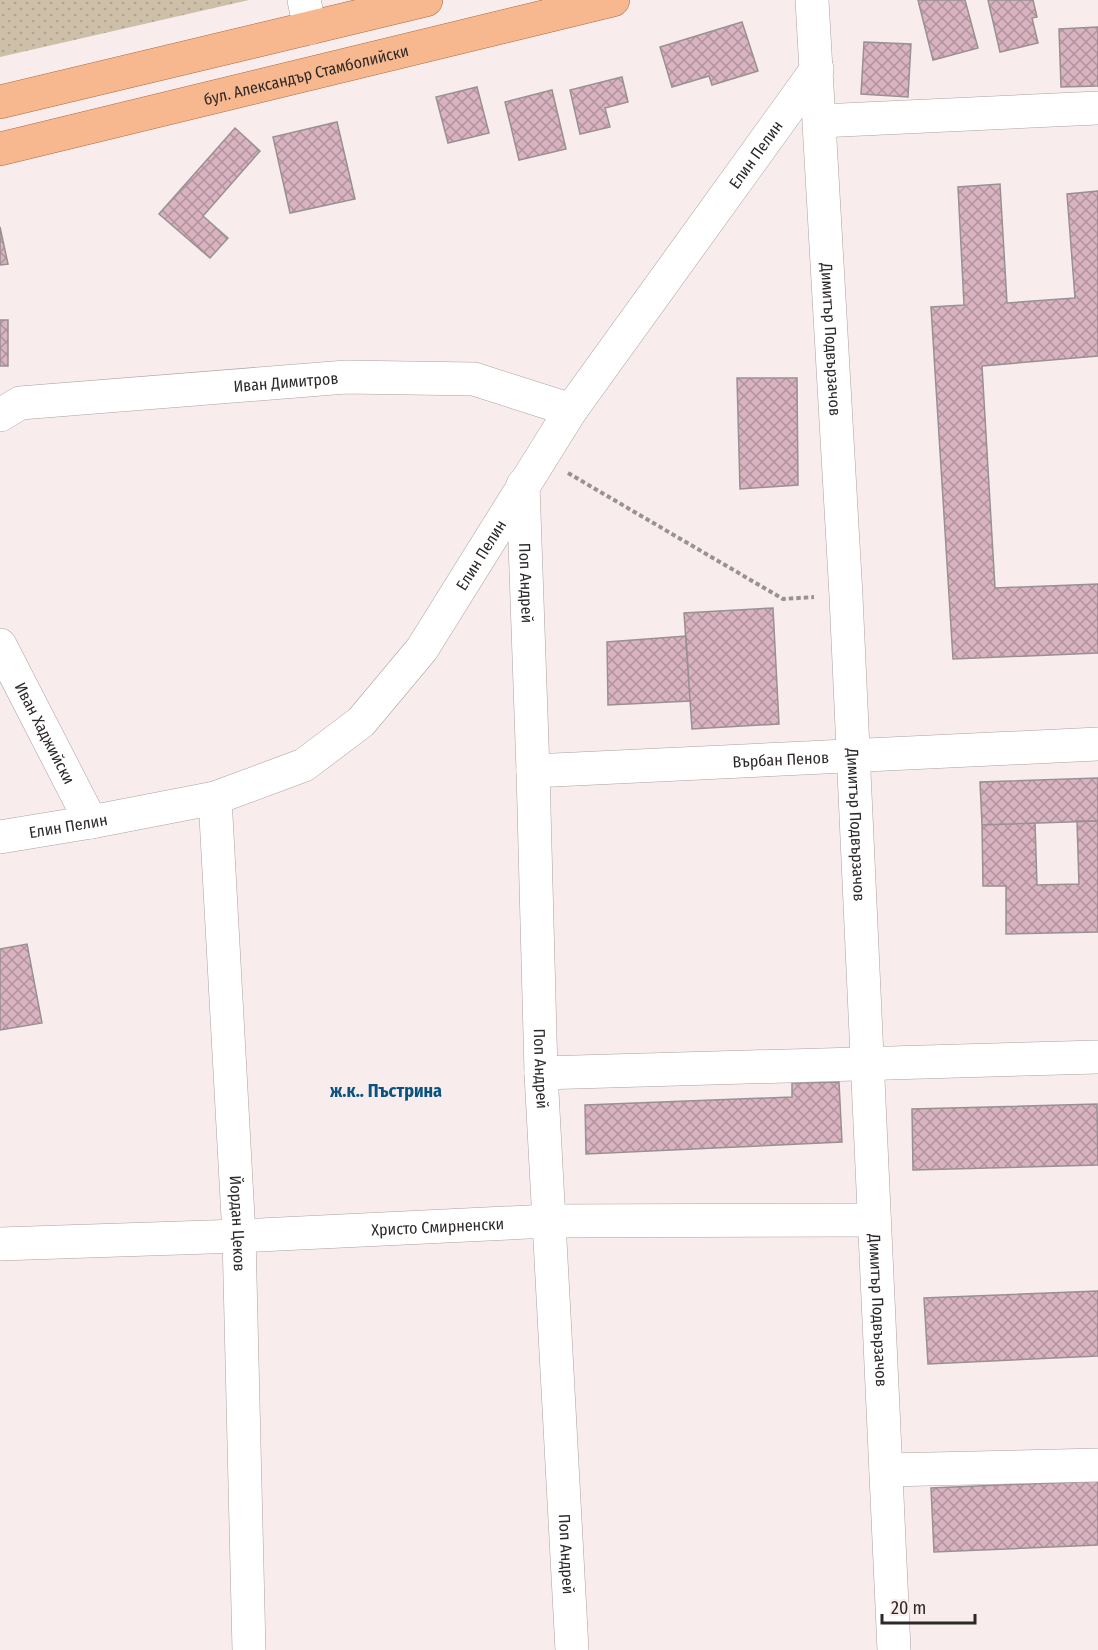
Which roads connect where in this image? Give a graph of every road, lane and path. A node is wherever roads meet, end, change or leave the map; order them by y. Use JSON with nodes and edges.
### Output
{"nodes":[{"id":1,"x":426,"y":0,"type":"edge"},
{"id":2,"x":614,"y":0,"type":"edge"},
{"id":3,"x":812,"y":0,"type":"edge"},
{"id":4,"x":307,"y":14,"type":"edge"},
{"id":5,"x":817,"y":69,"type":"junction"},
{"id":6,"x":0,"y":102,"type":"edge"},
{"id":7,"x":1098,"y":108,"type":"edge"},
{"id":8,"x":820,"y":121,"type":"junction"},
{"id":9,"x":0,"y":149,"type":"edge"},
{"id":10,"x":571,"y":410,"type":"junction"},
{"id":11,"x":0,"y":416,"type":"edge"},
{"id":12,"x":541,"y":457,"type":"junction"},
{"id":13,"x":523,"y":485,"type":"junction"},
{"id":14,"x":846,"y":596,"type":"junction"},
{"id":15,"x":0,"y":645,"type":"edge"},
{"id":16,"x":1098,"y":744,"type":"edge"},
{"id":17,"x":854,"y":756,"type":"junction"},
{"id":18,"x":533,"y":771,"type":"junction"},
{"id":19,"x":215,"y":798,"type":"junction"},
{"id":20,"x":91,"y":822,"type":"junction"},
{"id":21,"x":0,"y":837,"type":"edge"},
{"id":22,"x":1098,"y":1057,"type":"edge"},
{"id":23,"x":868,"y":1064,"type":"junction"},
{"id":24,"x":541,"y":1073,"type":"junction"},
{"id":25,"x":874,"y":1220,"type":"junction"},
{"id":26,"x":549,"y":1221,"type":"junction"},
{"id":27,"x":239,"y":1236,"type":"junction"},
{"id":28,"x":0,"y":1244,"type":"edge"},
{"id":29,"x":1098,"y":1465,"type":"edge"},
{"id":30,"x":886,"y":1470,"type":"junction"},
{"id":31,"x":249,"y":1650,"type":"edge"},
{"id":32,"x":572,"y":1650,"type":"edge"},
{"id":33,"x":894,"y":1650,"type":"edge"}],
"edges":[{"from":1,"to":4,"type":"main road"},
{"from":2,"to":9,"type":"main road","name":"бул. Александър Стамболийски"},
{"from":3,"to":5,"type":"street","name":"Димитър Подвързачов"},
{"from":4,"to":6,"type":"main road"},
{"from":5,"to":8,"type":"street","name":"Димитър Подвързачов"},
{"from":5,"to":10,"type":"street","name":"Елин Пелин"},
{"from":7,"to":8,"type":"street"},
{"from":8,"to":14,"type":"street","name":"Димитър Подвързачов"},
{"from":10,"to":11,"type":"street","name":"Иван Димитров"},
{"from":10,"to":12,"type":"street","name":"Елин Пелин"},
{"from":12,"to":13,"type":"street","name":"Елин Пелин"},
{"from":12,"to":14,"type":"path"},
{"from":13,"to":18,"type":"street","name":"Поп Андрей"},
{"from":13,"to":19,"type":"street","name":"Елин Пелин"},
{"from":14,"to":17,"type":"street","name":"Димитър Подвързачов"},
{"from":15,"to":20,"type":"street","name":"Иван Хаджийски"},
{"from":16,"to":17,"type":"street","name":"Върбан Пенов"},
{"from":17,"to":18,"type":"street","name":"Върбан Пенов"},
{"from":17,"to":23,"type":"street","name":"Димитър Подвързачов"},
{"from":18,"to":24,"type":"street","name":"Поп Андрей"},
{"from":19,"to":20,"type":"street","name":"Елин Пелин"},
{"from":19,"to":27,"type":"street","name":"Йордан Цеков"},
{"from":20,"to":21,"type":"street","name":"Елин Пелин"},
{"from":22,"to":23,"type":"street"},
{"from":23,"to":24,"type":"street"},
{"from":23,"to":25,"type":"street","name":"Димитър Подвързачов"},
{"from":24,"to":26,"type":"street","name":"Поп Андрей"},
{"from":25,"to":26,"type":"street","name":"Христо Смирненски"},
{"from":25,"to":30,"type":"street","name":"Димитър Подвързачов"},
{"from":26,"to":27,"type":"street","name":"Христо Смирненски"},
{"from":26,"to":32,"type":"street","name":"Поп Андрей"},
{"from":27,"to":28,"type":"street","name":"Христо Смирненски"},
{"from":27,"to":31,"type":"street","name":"Йордан Цеков"},
{"from":29,"to":30,"type":"street"},
{"from":30,"to":33,"type":"street","name":"Димитър Подвързачов"}]}
